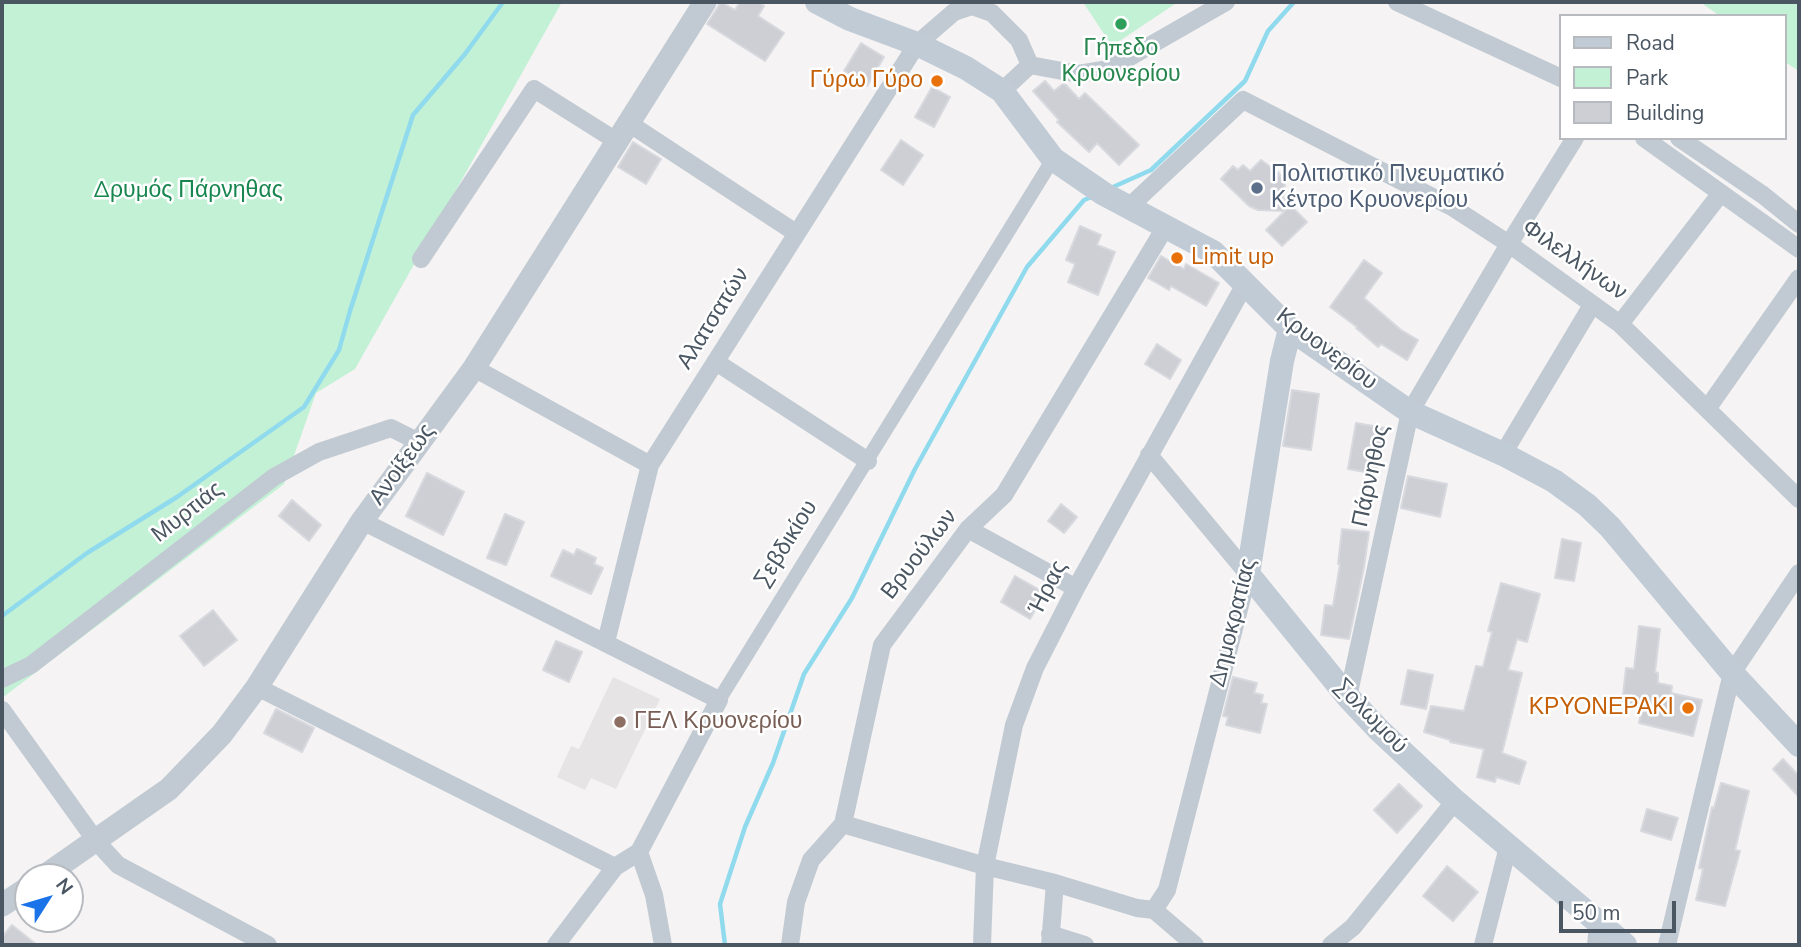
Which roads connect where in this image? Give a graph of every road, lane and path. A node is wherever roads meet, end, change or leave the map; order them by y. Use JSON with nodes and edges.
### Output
{"nodes":[{"id":1,"x":705,"y":2,"type":"edge"},
{"id":2,"x":817,"y":2,"type":"edge"},
{"id":3,"x":1226,"y":2,"type":"edge"},
{"id":4,"x":1397,"y":2,"type":"edge"},
{"id":5,"x":916,"y":44,"type":"junction"},
{"id":6,"x":1030,"y":65,"type":"junction"},
{"id":7,"x":1560,"y":78,"type":"edge"},
{"id":8,"x":1002,"y":91,"type":"junction"},
{"id":9,"x":624,"y":133,"type":"junction"},
{"id":10,"x":1574,"y":140,"type":"edge"},
{"id":11,"x":1647,"y":140,"type":"edge"},
{"id":12,"x":1682,"y":140,"type":"edge"},
{"id":13,"x":1053,"y":159,"type":"junction"},
{"id":14,"x":1721,"y":193,"type":"junction"},
{"id":15,"x":1130,"y":206,"type":"junction"},
{"id":16,"x":1799,"y":224,"type":"edge"},
{"id":17,"x":1166,"y":226,"type":"junction"},
{"id":18,"x":796,"y":233,"type":"junction"},
{"id":19,"x":1509,"y":244,"type":"junction"},
{"id":20,"x":1799,"y":249,"type":"edge"},
{"id":21,"x":421,"y":259,"type":"dead end"},
{"id":22,"x":1799,"y":278,"type":"edge"},
{"id":23,"x":1245,"y":284,"type":"junction"},
{"id":24,"x":1592,"y":304,"type":"junction"},
{"id":25,"x":1620,"y":324,"type":"junction"},
{"id":26,"x":1290,"y":329,"type":"junction"},
{"id":27,"x":716,"y":362,"type":"junction"},
{"id":28,"x":474,"y":368,"type":"junction"},
{"id":29,"x":1707,"y":409,"type":"junction"},
{"id":30,"x":1410,"y":412,"type":"junction"},
{"id":31,"x":419,"y":442,"type":"junction"},
{"id":32,"x":1503,"y":454,"type":"junction"},
{"id":33,"x":1149,"y":455,"type":"junction"},
{"id":34,"x":867,"y":461,"type":"junction"},
{"id":35,"x":650,"y":464,"type":"junction"},
{"id":36,"x":1798,"y":495,"type":"edge"},
{"id":37,"x":362,"y":521,"type":"junction"},
{"id":38,"x":968,"y":530,"type":"junction"},
{"id":39,"x":1799,"y":573,"type":"edge"},
{"id":40,"x":1248,"y":574,"type":"junction"},
{"id":41,"x":1076,"y":588,"type":"junction"},
{"id":42,"x":606,"y":642,"type":"junction"},
{"id":43,"x":1732,"y":673,"type":"junction"},
{"id":44,"x":2,"y":679,"type":"edge"},
{"id":45,"x":257,"y":687,"type":"junction"},
{"id":46,"x":1348,"y":697,"type":"junction"},
{"id":47,"x":719,"y":700,"type":"junction"},
{"id":48,"x":2,"y":710,"type":"edge"},
{"id":49,"x":1799,"y":745,"type":"edge"},
{"id":50,"x":1455,"y":801,"type":"junction"},
{"id":51,"x":843,"y":824,"type":"junction"},
{"id":52,"x":96,"y":841,"type":"junction"},
{"id":53,"x":1508,"y":847,"type":"junction"},
{"id":54,"x":639,"y":852,"type":"junction"},
{"id":55,"x":64,"y":863,"type":"edge"},
{"id":56,"x":985,"y":866,"type":"junction"},
{"id":57,"x":615,"y":867,"type":"junction"},
{"id":58,"x":1055,"y":883,"type":"junction"},
{"id":59,"x":1154,"y":910,"type":"junction"},
{"id":60,"x":1597,"y":935,"type":"edge"},
{"id":61,"x":1352,"y":936,"type":"edge"},
{"id":62,"x":1050,"y":940,"type":"edge"},
{"id":63,"x":268,"y":945,"type":"edge"},
{"id":64,"x":556,"y":945,"type":"edge"},
{"id":65,"x":663,"y":945,"type":"edge"},
{"id":66,"x":790,"y":945,"type":"edge"},
{"id":67,"x":982,"y":945,"type":"edge"},
{"id":68,"x":1085,"y":945,"type":"edge"},
{"id":69,"x":1195,"y":945,"type":"edge"},
{"id":70,"x":1331,"y":945,"type":"edge"},
{"id":71,"x":1483,"y":945,"type":"edge"},
{"id":72,"x":1625,"y":945,"type":"edge"},
{"id":73,"x":1667,"y":945,"type":"edge"}],
"edges":[{"from":1,"to":9,"type":"street","name":"Ανοίξεως"},
{"from":2,"to":5,"type":"main road","name":"Κρυονερίου"},
{"from":3,"to":6,"type":"street"},
{"from":4,"to":7,"type":"street"},
{"from":5,"to":6,"type":"street","name":"Αλατσατών"},
{"from":5,"to":8,"type":"main road","name":"Κρυονερίου"},
{"from":5,"to":18,"type":"street","name":"Αλατσατών"},
{"from":6,"to":8,"type":"street"},
{"from":8,"to":13,"type":"main road","name":"Κρυονερίου"},
{"from":9,"to":18,"type":"street"},
{"from":9,"to":21,"type":"street"},
{"from":9,"to":28,"type":"street","name":"Ανοίξεως"},
{"from":10,"to":19,"type":"street","name":"Πάρνηθος"},
{"from":11,"to":14,"type":"street"},
{"from":12,"to":16,"type":"street"},
{"from":13,"to":15,"type":"main road","name":"Κρυονερίου"},
{"from":13,"to":34,"type":"street","name":"Σεβδικίου"},
{"from":14,"to":20,"type":"street"},
{"from":14,"to":25,"type":"street"},
{"from":15,"to":17,"type":"main road","name":"Κρυονερίου"},
{"from":15,"to":19,"type":"street","name":"Φιλελλήνων"},
{"from":17,"to":23,"type":"main road","name":"Κρυονερίου"},
{"from":17,"to":38,"type":"street","name":"Βρυούλων"},
{"from":18,"to":27,"type":"street","name":"Αλατσατών"},
{"from":19,"to":24,"type":"street","name":"Φιλελλήνων"},
{"from":19,"to":30,"type":"street","name":"Πάρνηθος"},
{"from":22,"to":29,"type":"street"},
{"from":23,"to":26,"type":"main road","name":"Κρυονερίου"},
{"from":23,"to":33,"type":"street","name":"Ήρας"},
{"from":24,"to":25,"type":"street","name":"Φιλελλήνων"},
{"from":24,"to":32,"type":"street"},
{"from":25,"to":29,"type":"street","name":"Φιλελλήνων"},
{"from":26,"to":30,"type":"main road","name":"Κρυονερίου"},
{"from":26,"to":40,"type":"main road","name":"Δημοκρατίας"},
{"from":27,"to":34,"type":"street"},
{"from":27,"to":35,"type":"street","name":"Αλατσατών"},
{"from":28,"to":31,"type":"street","name":"Ανοίξεως"},
{"from":28,"to":35,"type":"street"},
{"from":29,"to":36,"type":"street","name":"Φιλελλήνων"},
{"from":30,"to":32,"type":"main road","name":"Κρυονερίου"},
{"from":30,"to":46,"type":"street","name":"Πάρνηθος"},
{"from":31,"to":37,"type":"street","name":"Ανοίξεως"},
{"from":31,"to":44,"type":"street","name":"Μυρτιάς"},
{"from":32,"to":43,"type":"main road","name":"Κρυονερίου"},
{"from":33,"to":40,"type":"street","name":"Σολωμού"},
{"from":33,"to":41,"type":"street","name":"Ήρας"},
{"from":34,"to":47,"type":"street","name":"Σεβδικίου"},
{"from":35,"to":42,"type":"street","name":"Αλατσατών"},
{"from":37,"to":42,"type":"street"},
{"from":37,"to":45,"type":"street","name":"Ανοίξεως"},
{"from":38,"to":41,"type":"street"},
{"from":38,"to":51,"type":"street","name":"Βρυούλων"},
{"from":39,"to":43,"type":"street"},
{"from":40,"to":46,"type":"main road","name":"Σολωμού"},
{"from":40,"to":59,"type":"street","name":"Δημοκρατίας"},
{"from":41,"to":56,"type":"street","name":"Ήρας"},
{"from":42,"to":47,"type":"street"},
{"from":43,"to":49,"type":"main road","name":"Κρυονερίου"},
{"from":43,"to":73,"type":"street"},
{"from":45,"to":52,"type":"street","name":"Ανοίξεως"},
{"from":45,"to":57,"type":"street"},
{"from":46,"to":50,"type":"main road","name":"Σολωμού"},
{"from":47,"to":54,"type":"street","name":"Σεβδικίου"},
{"from":48,"to":52,"type":"street"},
{"from":50,"to":53,"type":"main road","name":"Σολωμού"},
{"from":50,"to":61,"type":"street"},
{"from":51,"to":56,"type":"street"},
{"from":51,"to":66,"type":"street","name":"Βρυούλων"},
{"from":52,"to":55,"type":"street","name":"Ανοίξεως"},
{"from":52,"to":63,"type":"street"},
{"from":53,"to":60,"type":"main road","name":"Σολωμού"},
{"from":53,"to":71,"type":"street"},
{"from":54,"to":57,"type":"street"},
{"from":54,"to":65,"type":"street"},
{"from":56,"to":58,"type":"street"},
{"from":56,"to":67,"type":"street","name":"Ήρας"},
{"from":57,"to":64,"type":"street"},
{"from":58,"to":59,"type":"street"},
{"from":58,"to":62,"type":"street"},
{"from":59,"to":69,"type":"street"},
{"from":60,"to":72,"type":"main road","name":"Σολωμού"},
{"from":61,"to":70,"type":"street"},
{"from":62,"to":68,"type":"street"}]}
